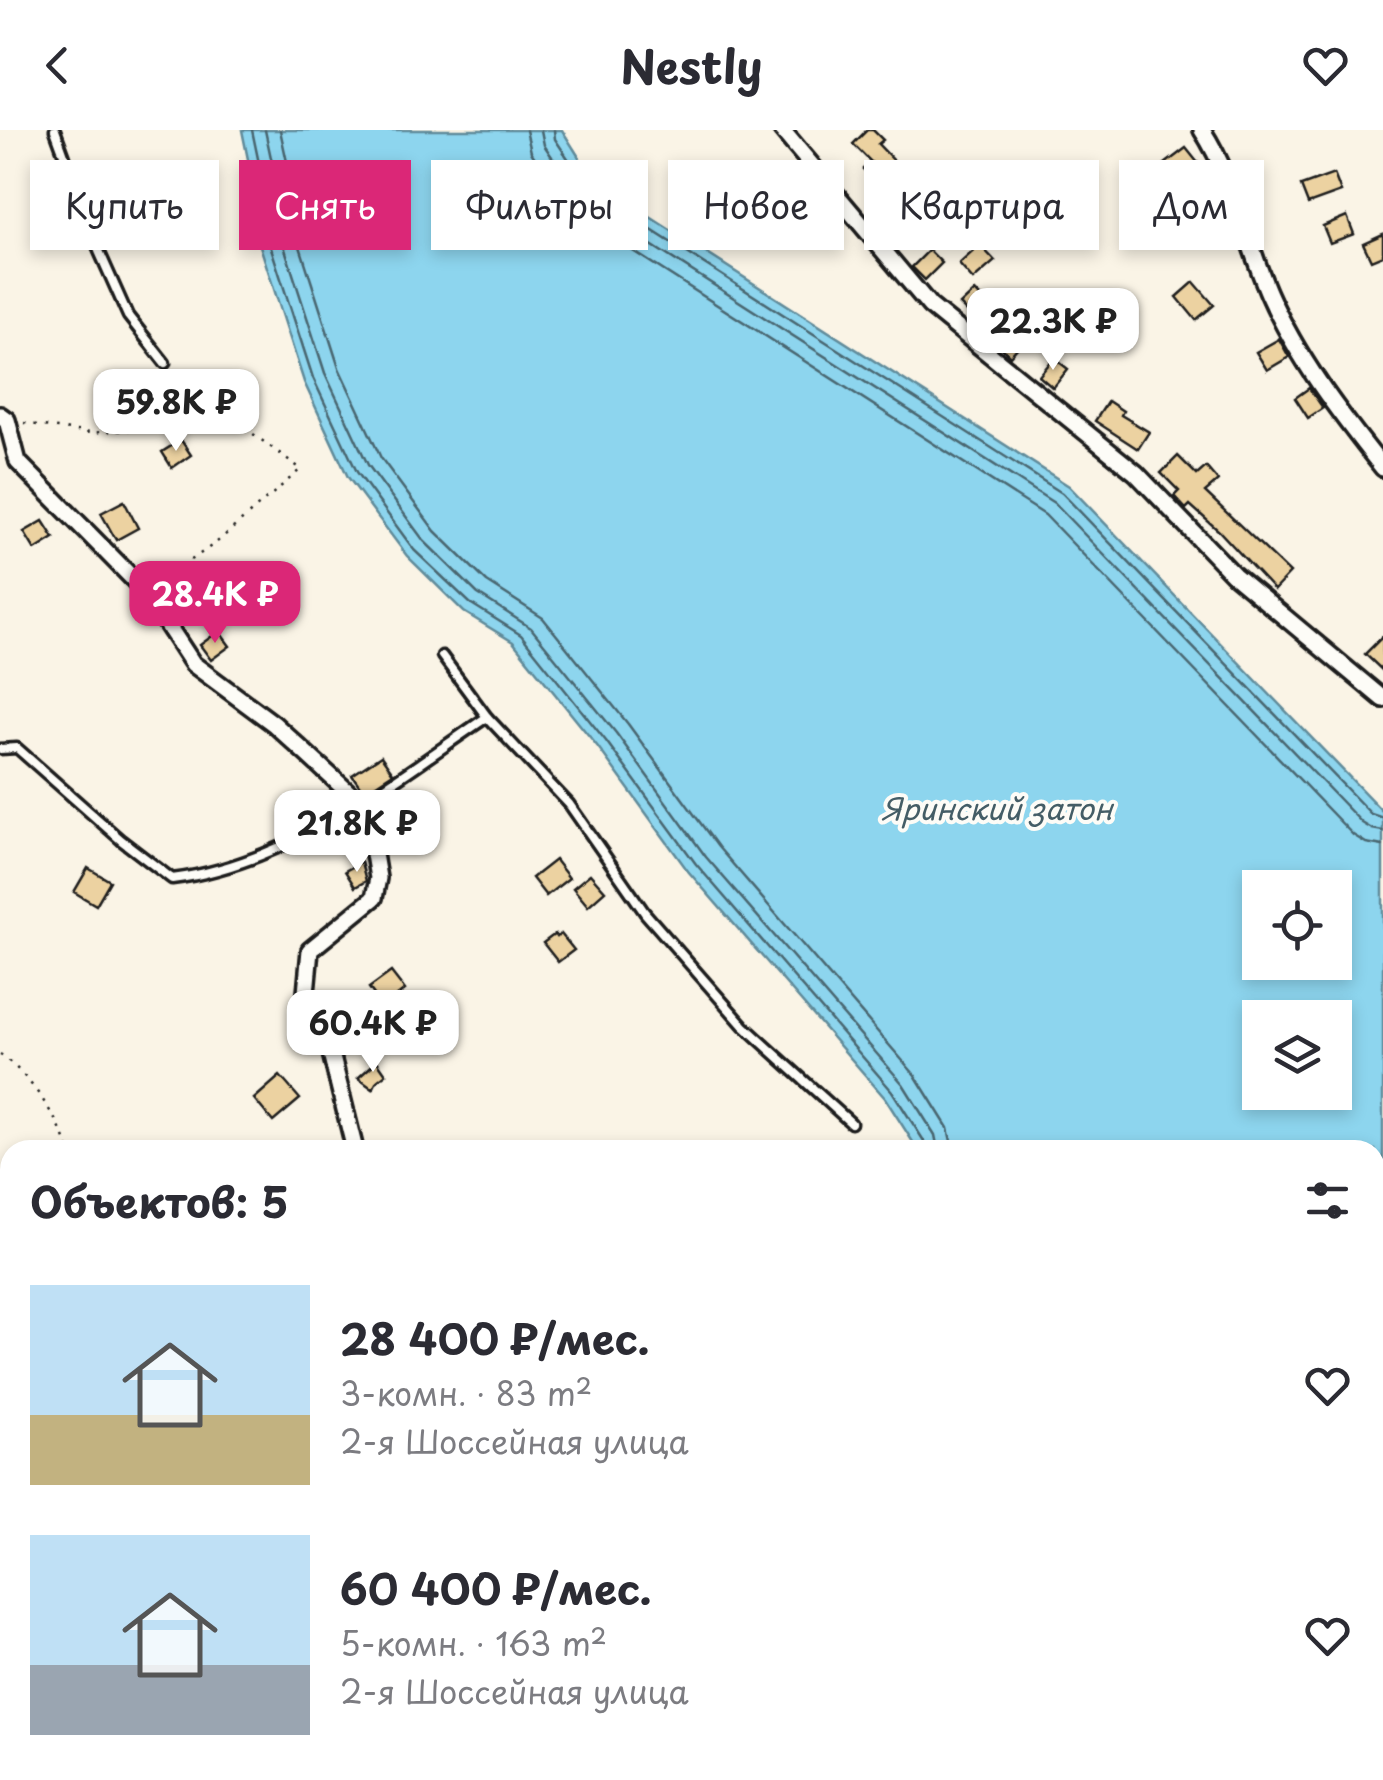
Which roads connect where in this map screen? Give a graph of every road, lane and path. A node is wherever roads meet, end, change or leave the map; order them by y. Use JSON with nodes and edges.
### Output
{"nodes":[{"id":1,"x":55,"y":130,"type":"edge"},
{"id":2,"x":782,"y":130,"type":"edge"},
{"id":3,"x":1202,"y":130,"type":"edge"},
{"id":4,"x":164,"y":363,"type":"dead end"},
{"id":5,"x":4,"y":418,"type":"edge"},
{"id":6,"x":1383,"y":468,"type":"edge"},
{"id":7,"x":146,"y":592,"type":"junction"},
{"id":8,"x":442,"y":656,"type":"dead end"},
{"id":9,"x":1383,"y":698,"type":"edge"},
{"id":10,"x":487,"y":716,"type":"junction"},
{"id":11,"x":0,"y":749,"type":"edge"},
{"id":12,"x":360,"y":803,"type":"junction"},
{"id":13,"x":0,"y":1055,"type":"edge"},
{"id":14,"x":852,"y":1123,"type":"dead end"},
{"id":15,"x":66,"y":1140,"type":"edge"},
{"id":16,"x":352,"y":1140,"type":"edge"}],
"edges":[{"from":1,"to":4,"type":"lane"},
{"from":2,"to":9,"type":"street"},
{"from":3,"to":6,"type":"street"},
{"from":5,"to":7,"type":"street"},
{"from":5,"to":7,"type":"path"},
{"from":7,"to":12,"type":"street"},
{"from":8,"to":10,"type":"lane"},
{"from":10,"to":12,"type":"lane"},
{"from":10,"to":14,"type":"lane"},
{"from":11,"to":12,"type":"lane"},
{"from":12,"to":16,"type":"street"},
{"from":13,"to":15,"type":"path"}]}
